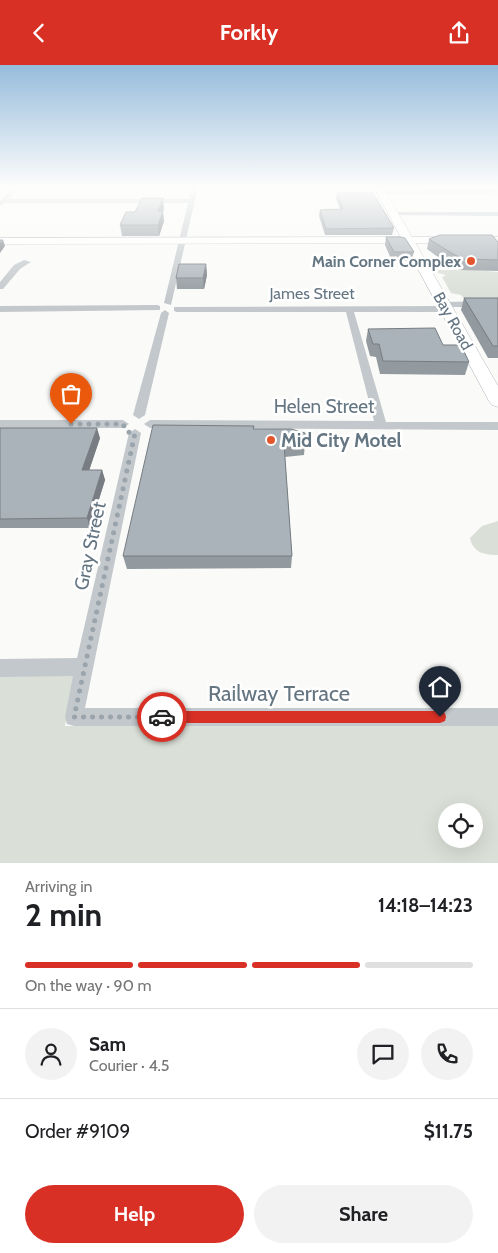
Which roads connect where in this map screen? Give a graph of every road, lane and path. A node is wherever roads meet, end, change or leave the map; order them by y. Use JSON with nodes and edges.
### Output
{"nodes":[{"id":1,"x":186,"y":224,"type":"edge"},
{"id":2,"x":400,"y":224,"type":"edge"},
{"id":3,"x":408,"y":240,"type":"junction"},
{"id":4,"x":498,"y":240,"type":"edge"},
{"id":5,"x":0,"y":241,"type":"edge"},
{"id":6,"x":182,"y":241,"type":"junction"},
{"id":7,"x":27,"y":262,"type":"dead end"},
{"id":8,"x":0,"y":287,"type":"edge"},
{"id":9,"x":498,"y":304,"type":"edge"},
{"id":10,"x":445,"y":307,"type":"junction"},
{"id":11,"x":163,"y":308,"type":"junction"},
{"id":12,"x":349,"y":308,"type":"junction"},
{"id":13,"x":0,"y":309,"type":"edge"},
{"id":14,"x":498,"y":401,"type":"edge"},
{"id":15,"x":140,"y":415,"type":"junction"},
{"id":16,"x":0,"y":424,"type":"edge"},
{"id":17,"x":123,"y":424,"type":"junction"},
{"id":18,"x":150,"y":424,"type":"junction"},
{"id":19,"x":381,"y":425,"type":"junction"},
{"id":20,"x":498,"y":426,"type":"edge"},
{"id":21,"x":135,"y":433,"type":"junction"},
{"id":22,"x":84,"y":667,"type":"junction"},
{"id":23,"x":0,"y":668,"type":"edge"},
{"id":24,"x":498,"y":717,"type":"edge"}],
"edges":[{"from":1,"to":6,"type":"street"},
{"from":2,"to":3,"type":"main road","name":"Bay Road"},
{"from":3,"to":4,"type":"street"},
{"from":3,"to":6,"type":"street"},
{"from":3,"to":10,"type":"main road","name":"Bay Road"},
{"from":5,"to":6,"type":"street"},
{"from":6,"to":11,"type":"street"},
{"from":7,"to":8,"type":"street"},
{"from":9,"to":10,"type":"street","name":"James Street"},
{"from":10,"to":12,"type":"street","name":"James Street"},
{"from":10,"to":14,"type":"main road","name":"Bay Road"},
{"from":11,"to":12,"type":"street","name":"James Street"},
{"from":11,"to":13,"type":"street"},
{"from":11,"to":15,"type":"street"},
{"from":12,"to":19,"type":"street"},
{"from":15,"to":17,"type":"street"},
{"from":15,"to":18,"type":"street"},
{"from":16,"to":17,"type":"street"},
{"from":17,"to":21,"type":"street"},
{"from":18,"to":19,"type":"street","name":"Helen Street"},
{"from":18,"to":21,"type":"street"},
{"from":19,"to":20,"type":"street","name":"Helen Street"},
{"from":21,"to":22,"type":"street","name":"Gray Street"},
{"from":22,"to":23,"type":"street"},
{"from":22,"to":24,"type":"street","name":"Railway Terrace"}]}
